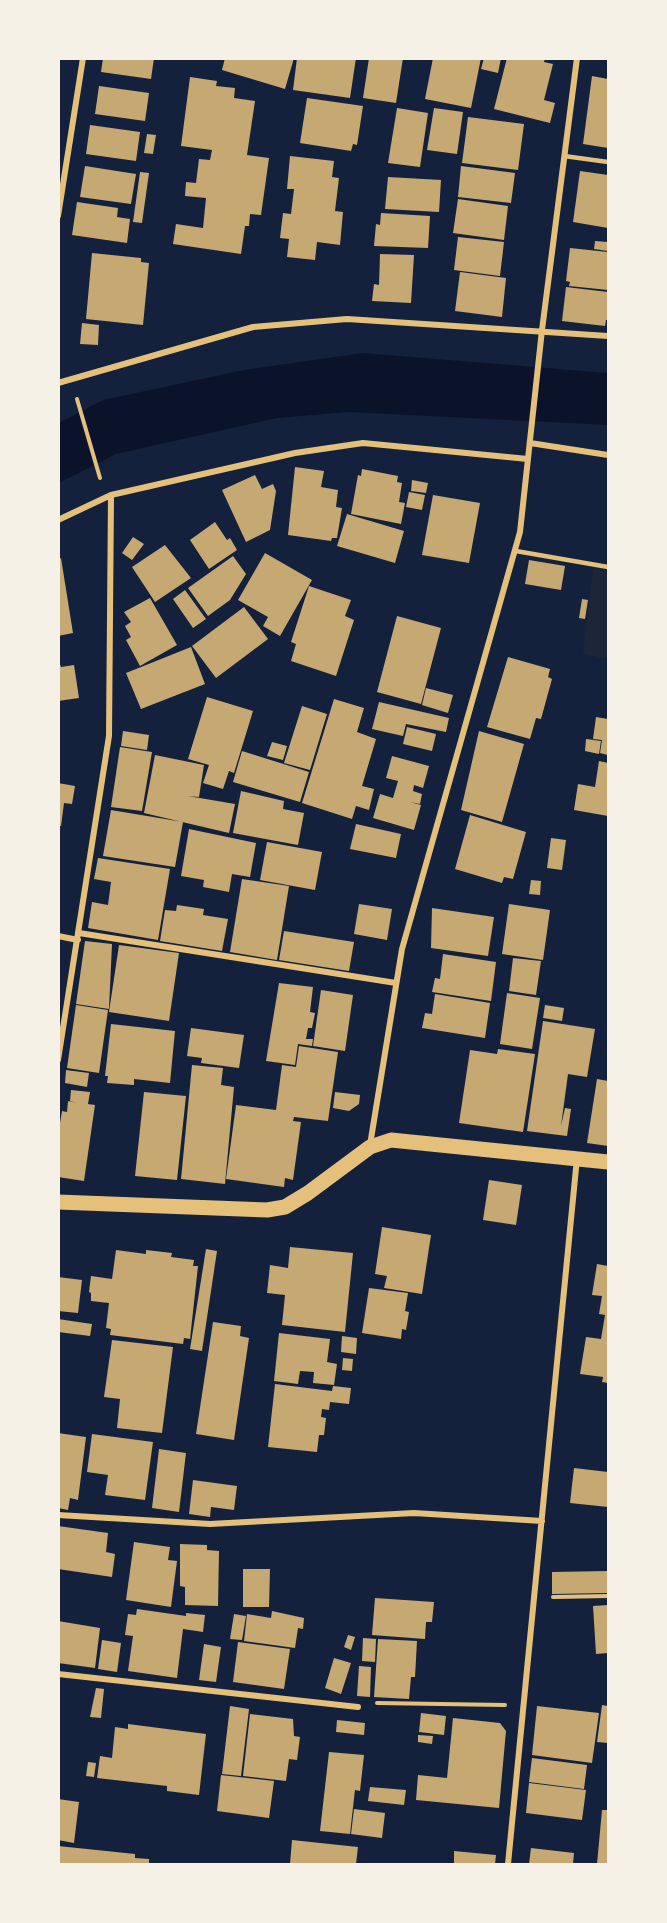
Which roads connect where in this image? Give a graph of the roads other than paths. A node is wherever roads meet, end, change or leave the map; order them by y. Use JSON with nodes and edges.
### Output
{"nodes":[{"id":1,"x":83,"y":58,"type":"edge"},
{"id":2,"x":577,"y":58,"type":"edge"},
{"id":3,"x":564,"y":156,"type":"junction"},
{"id":4,"x":609,"y":162,"type":"edge"},
{"id":5,"x":58,"y":216,"type":"edge"},
{"id":6,"x":542,"y":330,"type":"junction"},
{"id":7,"x":609,"y":336,"type":"edge"},
{"id":8,"x":58,"y":383,"type":"edge"},
{"id":9,"x":530,"y":443,"type":"junction"},
{"id":10,"x":609,"y":455,"type":"edge"},
{"id":11,"x":528,"y":459,"type":"junction"},
{"id":12,"x":111,"y":495,"type":"junction"},
{"id":13,"x":58,"y":520,"type":"edge"},
{"id":14,"x":516,"y":551,"type":"junction"},
{"id":15,"x":609,"y":567,"type":"edge"},
{"id":16,"x":79,"y":933,"type":"junction"},
{"id":17,"x":58,"y":936,"type":"edge"},
{"id":18,"x":78,"y":940,"type":"junction"},
{"id":19,"x":396,"y":983,"type":"junction"},
{"id":20,"x":58,"y":1060,"type":"edge"},
{"id":21,"x":370,"y":1147,"type":"junction"},
{"id":22,"x":577,"y":1158,"type":"junction"},
{"id":23,"x":609,"y":1162,"type":"edge"},
{"id":24,"x":58,"y":1202,"type":"edge"},
{"id":25,"x":58,"y":1515,"type":"edge"},
{"id":26,"x":542,"y":1521,"type":"junction"},
{"id":27,"x":58,"y":1674,"type":"edge"},
{"id":28,"x":358,"y":1707,"type":"road end"},
{"id":29,"x":508,"y":1864,"type":"edge"}],
"edges":[{"from":1,"to":5,"type":"street"},
{"from":2,"to":3,"type":"street"},
{"from":3,"to":4,"type":"lane"},
{"from":3,"to":6,"type":"street"},
{"from":6,"to":7,"type":"street"},
{"from":6,"to":8,"type":"street"},
{"from":6,"to":9,"type":"street"},
{"from":9,"to":10,"type":"street"},
{"from":9,"to":11,"type":"street"},
{"from":11,"to":12,"type":"street"},
{"from":11,"to":14,"type":"street"},
{"from":12,"to":13,"type":"street"},
{"from":12,"to":16,"type":"street"},
{"from":14,"to":15,"type":"lane"},
{"from":14,"to":19,"type":"street"},
{"from":16,"to":18,"type":"street"},
{"from":16,"to":19,"type":"street"},
{"from":17,"to":18,"type":"street"},
{"from":18,"to":20,"type":"street"},
{"from":19,"to":21,"type":"street"},
{"from":21,"to":22,"type":"main road"},
{"from":21,"to":24,"type":"main road"},
{"from":22,"to":23,"type":"main road"},
{"from":22,"to":26,"type":"street"},
{"from":25,"to":26,"type":"street"},
{"from":26,"to":29,"type":"street"},
{"from":27,"to":28,"type":"street"}]}
